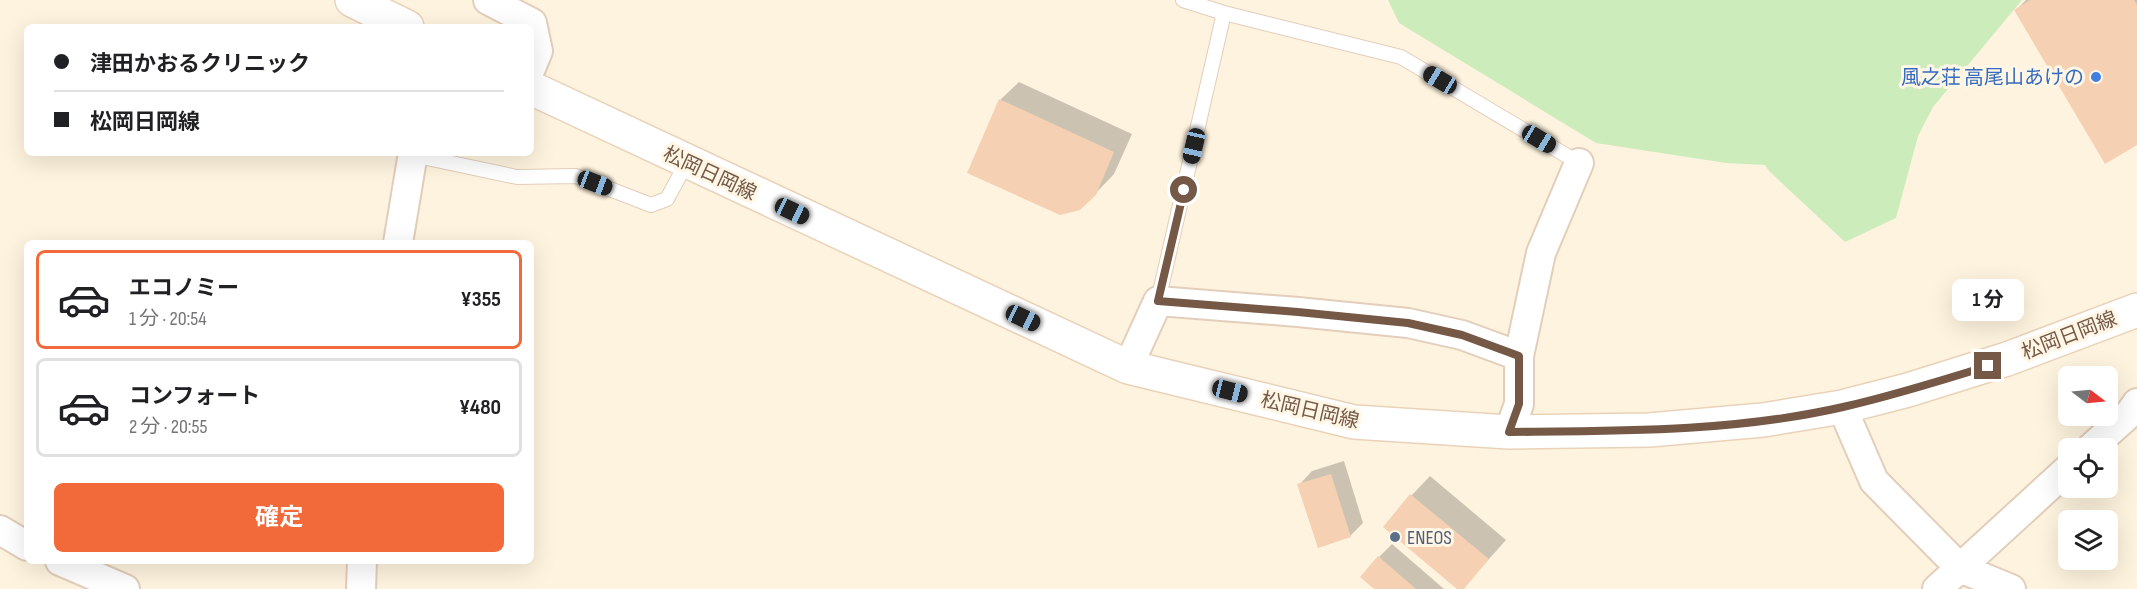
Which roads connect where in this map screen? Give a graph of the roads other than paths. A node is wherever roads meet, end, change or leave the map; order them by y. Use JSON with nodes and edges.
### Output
{"nodes":[{"id":1,"x":352,"y":0,"type":"edge"},
{"id":2,"x":488,"y":0,"type":"edge"},
{"id":3,"x":1183,"y":0,"type":"edge"},
{"id":4,"x":1224,"y":13,"type":"junction"},
{"id":5,"x":401,"y":24,"type":"edge"},
{"id":6,"x":532,"y":24,"type":"edge"},
{"id":7,"x":534,"y":32,"type":"edge"},
{"id":8,"x":534,"y":61,"type":"edge"},
{"id":9,"x":534,"y":89,"type":"edge"},
{"id":10,"x":413,"y":156,"type":"edge"},
{"id":11,"x":422,"y":156,"type":"edge"},
{"id":12,"x":687,"y":162,"type":"junction"},
{"id":13,"x":1579,"y":163,"type":"joint"},
{"id":14,"x":399,"y":240,"type":"edge"},
{"id":15,"x":1158,"y":301,"type":"junction"},
{"id":16,"x":2135,"y":316,"type":"edge"},
{"id":17,"x":1519,"y":356,"type":"junction"},
{"id":18,"x":1128,"y":367,"type":"junction"},
{"id":19,"x":2137,"y":403,"type":"edge"},
{"id":20,"x":1842,"y":407,"type":"junction"},
{"id":21,"x":1509,"y":432,"type":"junction"},
{"id":22,"x":2102,"y":438,"type":"edge"},
{"id":23,"x":2058,"y":478,"type":"edge"},
{"id":24,"x":0,"y":530,"type":"edge"},
{"id":25,"x":24,"y":544,"type":"edge"},
{"id":26,"x":67,"y":564,"type":"edge"},
{"id":27,"x":362,"y":564,"type":"edge"},
{"id":28,"x":1960,"y":568,"type":"junction"},
{"id":29,"x":125,"y":589,"type":"edge"},
{"id":30,"x":361,"y":589,"type":"edge"},
{"id":31,"x":1937,"y":589,"type":"edge"},
{"id":32,"x":2011,"y":589,"type":"edge"}],
"edges":[{"from":1,"to":5,"type":"main road"},
{"from":2,"to":6,"type":"street"},
{"from":3,"to":4,"type":"lane"},
{"from":4,"to":13,"type":"lane"},
{"from":4,"to":15,"type":"lane"},
{"from":7,"to":8,"type":"street"},
{"from":9,"to":12,"type":"main road","name":"松岡日岡線"},
{"from":10,"to":14,"type":"street"},
{"from":11,"to":12,"type":"lane"},
{"from":12,"to":18,"type":"main road","name":"松岡日岡線"},
{"from":13,"to":17,"type":"street"},
{"from":15,"to":17,"type":"street"},
{"from":15,"to":18,"type":"street"},
{"from":16,"to":20,"type":"main road","name":"松岡日岡線"},
{"from":17,"to":21,"type":"street"},
{"from":18,"to":21,"type":"main road","name":"松岡日岡線"},
{"from":19,"to":22,"type":"street"},
{"from":20,"to":21,"type":"main road","name":"松岡日岡線"},
{"from":20,"to":28,"type":"street"},
{"from":23,"to":28,"type":"street"},
{"from":24,"to":25,"type":"street"},
{"from":26,"to":29,"type":"street"},
{"from":27,"to":30,"type":"street"},
{"from":28,"to":31,"type":"street"},
{"from":28,"to":32,"type":"street"}]}
